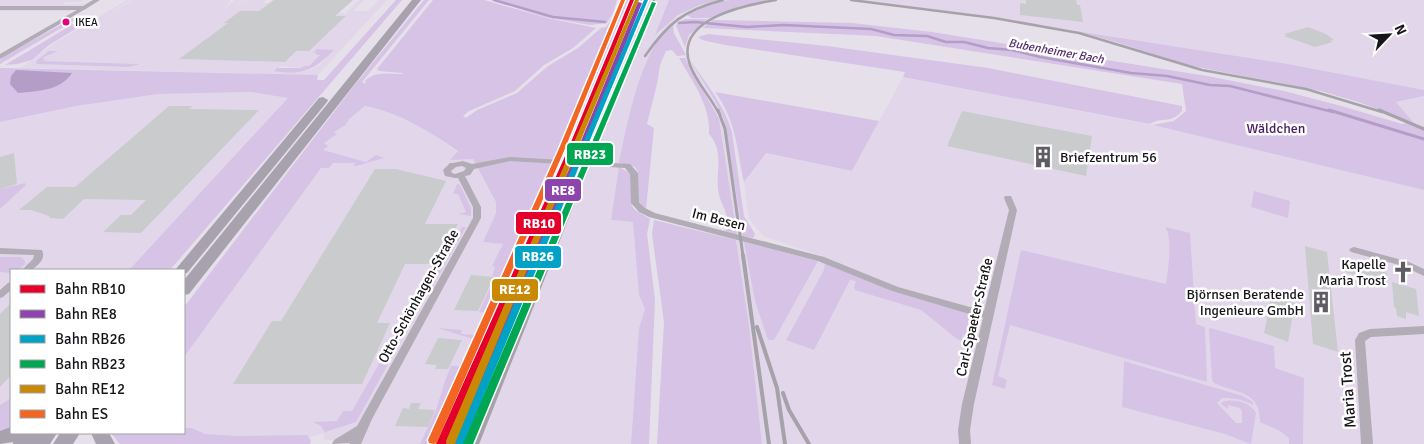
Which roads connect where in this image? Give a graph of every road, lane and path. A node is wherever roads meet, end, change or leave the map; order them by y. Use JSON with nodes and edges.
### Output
{"nodes":[{"id":1,"x":97,"y":0,"type":"edge"},
{"id":2,"x":407,"y":0,"type":"edge"},
{"id":3,"x":417,"y":0,"type":"edge"},
{"id":4,"x":0,"y":8,"type":"edge"},
{"id":5,"x":84,"y":8,"type":"junction"},
{"id":6,"x":0,"y":56,"type":"edge"},
{"id":7,"x":471,"y":167,"type":"junction"},
{"id":8,"x":461,"y":175,"type":"junction"},
{"id":9,"x":1008,"y":198,"type":"dead end"},
{"id":10,"x":1354,"y":250,"type":"dead end"},
{"id":11,"x":0,"y":251,"type":"edge"},
{"id":12,"x":192,"y":258,"type":"junction"},
{"id":13,"x":28,"y":269,"type":"edge"},
{"id":14,"x":177,"y":269,"type":"edge"},
{"id":15,"x":183,"y":269,"type":"edge"},
{"id":16,"x":1424,"y":273,"type":"edge"},
{"id":17,"x":10,"y":286,"type":"edge"},
{"id":18,"x":185,"y":289,"type":"edge"},
{"id":19,"x":0,"y":295,"type":"edge"},
{"id":20,"x":988,"y":316,"type":"junction"},
{"id":21,"x":1424,"y":330,"type":"edge"},
{"id":22,"x":362,"y":429,"type":"junction"},
{"id":23,"x":13,"y":434,"type":"edge"},
{"id":24,"x":31,"y":434,"type":"edge"},
{"id":25,"x":47,"y":434,"type":"edge"},
{"id":26,"x":70,"y":434,"type":"edge"},
{"id":27,"x":0,"y":440,"type":"edge"},
{"id":28,"x":22,"y":444,"type":"edge"},
{"id":29,"x":39,"y":444,"type":"edge"},
{"id":30,"x":62,"y":444,"type":"edge"},
{"id":31,"x":338,"y":444,"type":"edge"},
{"id":32,"x":355,"y":444,"type":"edge"},
{"id":33,"x":965,"y":444,"type":"edge"},
{"id":34,"x":1367,"y":444,"type":"edge"}],
"edges":[{"from":1,"to":5,"type":"street"},
{"from":2,"to":12,"type":"highway"},
{"from":3,"to":18,"type":"highway"},
{"from":4,"to":5,"type":"street"},
{"from":5,"to":6,"type":"street"},
{"from":7,"to":8,"type":"street"},
{"from":7,"to":8,"type":"street","name":"Otto-Schönhagen-Straße"},
{"from":7,"to":20,"type":"street","name":"Im Besen"},
{"from":8,"to":22,"type":"street","name":"Otto-Schönhagen-Straße"},
{"from":9,"to":20,"type":"street","name":"Carl-Spaeter-Straße"},
{"from":10,"to":16,"type":"street"},
{"from":11,"to":13,"type":"street"},
{"from":12,"to":14,"type":"highway"},
{"from":12,"to":15,"type":"highway"},
{"from":17,"to":19,"type":"street"},
{"from":20,"to":33,"type":"street","name":"Carl-Spaeter-Straße"},
{"from":21,"to":34,"type":"street","name":"Maria Trost"},
{"from":22,"to":31,"type":"street","name":"Otto-Schönhagen-Straße"},
{"from":22,"to":32,"type":"street","name":"Otto-Schönhagen-Straße"},
{"from":23,"to":27,"type":"highway"},
{"from":24,"to":28,"type":"highway"},
{"from":25,"to":29,"type":"highway"},
{"from":26,"to":30,"type":"highway"}]}
